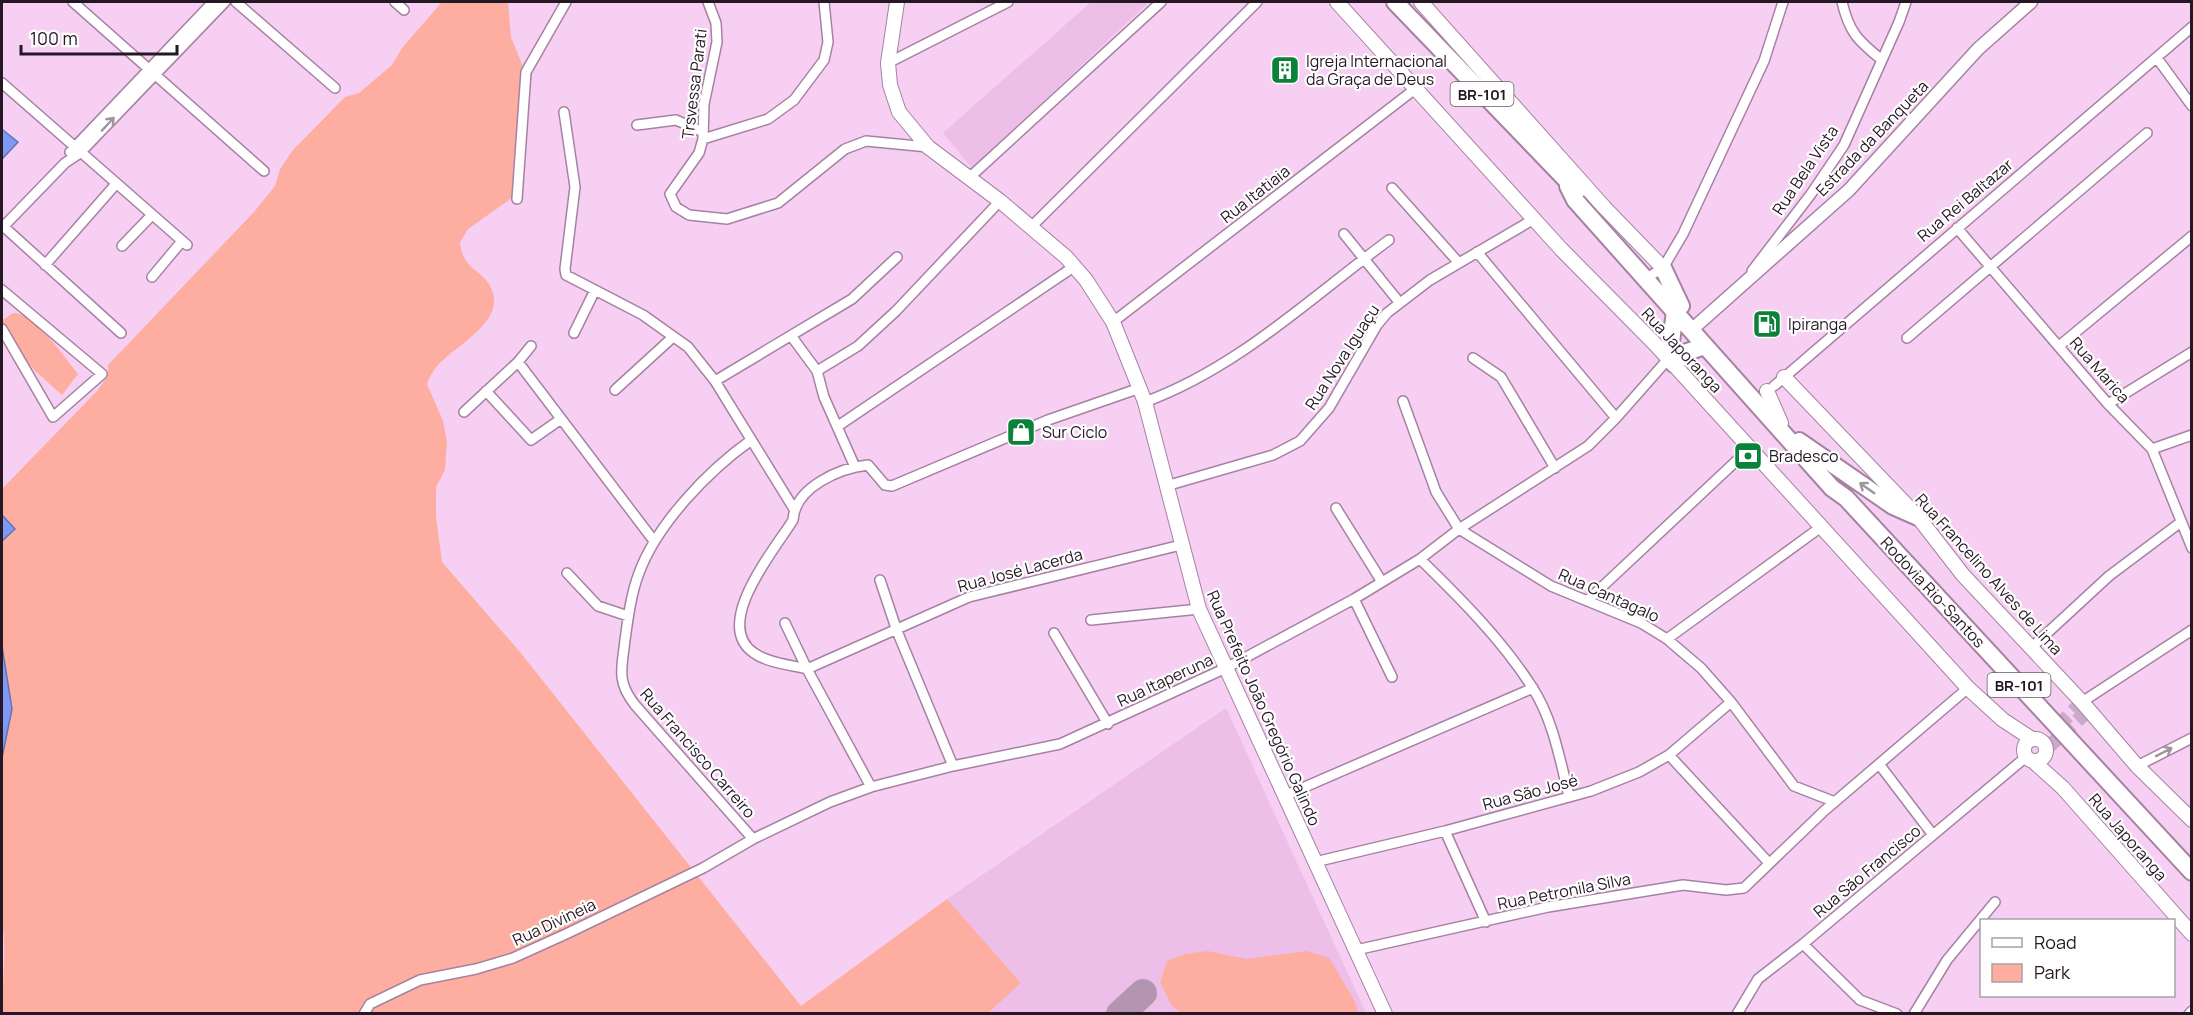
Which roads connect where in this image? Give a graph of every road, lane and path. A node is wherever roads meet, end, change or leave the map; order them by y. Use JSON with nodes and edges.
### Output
{"nodes":[{"id":1,"x":73,"y":2,"type":"edge"},
{"id":2,"x":213,"y":2,"type":"edge"},
{"id":3,"x":225,"y":2,"type":"edge"},
{"id":4,"x":236,"y":2,"type":"edge"},
{"id":5,"x":395,"y":2,"type":"edge"},
{"id":6,"x":566,"y":2,"type":"edge"},
{"id":7,"x":708,"y":2,"type":"edge"},
{"id":8,"x":824,"y":2,"type":"edge"},
{"id":9,"x":897,"y":2,"type":"edge"},
{"id":10,"x":1008,"y":2,"type":"edge"},
{"id":11,"x":1161,"y":2,"type":"edge"},
{"id":12,"x":1257,"y":2,"type":"edge"},
{"id":13,"x":1337,"y":2,"type":"edge"},
{"id":14,"x":1395,"y":2,"type":"edge"},
{"id":15,"x":1421,"y":2,"type":"edge"},
{"id":16,"x":1784,"y":2,"type":"edge"},
{"id":17,"x":1842,"y":2,"type":"edge"},
{"id":18,"x":1906,"y":2,"type":"edge"},
{"id":19,"x":2031,"y":2,"type":"edge"},
{"id":20,"x":404,"y":10,"type":"dead end"},
{"id":21,"x":2192,"y":27,"type":"edge"},
{"id":22,"x":2157,"y":58,"type":"junction"},
{"id":23,"x":1882,"y":60,"type":"junction"},
{"id":24,"x":888,"y":63,"type":"junction"},
{"id":25,"x":150,"y":72,"type":"junction"},
{"id":26,"x":2,"y":83,"type":"edge"},
{"id":27,"x":335,"y":88,"type":"dead end"},
{"id":28,"x":1415,"y":89,"type":"junction"},
{"id":29,"x":2192,"y":106,"type":"edge"},
{"id":30,"x":564,"y":112,"type":"dead end"},
{"id":31,"x":637,"y":125,"type":"dead end"},
{"id":32,"x":2147,"y":133,"type":"dead end"},
{"id":33,"x":703,"y":135,"type":"junction"},
{"id":34,"x":928,"y":147,"type":"junction"},
{"id":35,"x":76,"y":150,"type":"junction"},
{"id":36,"x":264,"y":171,"type":"dead end"},
{"id":37,"x":969,"y":178,"type":"junction"},
{"id":38,"x":116,"y":184,"type":"junction"},
{"id":39,"x":1569,"y":186,"type":"junction"},
{"id":40,"x":1392,"y":188,"type":"dead end"},
{"id":41,"x":517,"y":199,"type":"dead end"},
{"id":42,"x":1000,"y":201,"type":"junction"},
{"id":43,"x":151,"y":216,"type":"junction"},
{"id":44,"x":1534,"y":219,"type":"junction"},
{"id":45,"x":2,"y":227,"type":"edge"},
{"id":46,"x":1031,"y":227,"type":"junction"},
{"id":47,"x":1957,"y":228,"type":"junction"},
{"id":48,"x":1344,"y":234,"type":"dead end"},
{"id":49,"x":2192,"y":236,"type":"edge"},
{"id":50,"x":1389,"y":240,"type":"dead end"},
{"id":51,"x":122,"y":246,"type":"dead end"},
{"id":52,"x":1477,"y":252,"type":"junction"},
{"id":53,"x":897,"y":256,"type":"dead end"},
{"id":54,"x":1364,"y":258,"type":"junction"},
{"id":55,"x":1459,"y":263,"type":"junction"},
{"id":56,"x":45,"y":265,"type":"junction"},
{"id":57,"x":1075,"y":266,"type":"junction"},
{"id":58,"x":1989,"y":266,"type":"junction"},
{"id":59,"x":1658,"y":271,"type":"junction"},
{"id":60,"x":152,"y":277,"type":"dead end"},
{"id":61,"x":1744,"y":282,"type":"junction"},
{"id":62,"x":2,"y":290,"type":"edge"},
{"id":63,"x":595,"y":290,"type":"junction"},
{"id":64,"x":1399,"y":302,"type":"junction"},
{"id":65,"x":1678,"y":308,"type":"junction"},
{"id":66,"x":1702,"y":321,"type":"junction"},
{"id":67,"x":1113,"y":322,"type":"junction"},
{"id":68,"x":2,"y":329,"type":"edge"},
{"id":69,"x":121,"y":333,"type":"dead end"},
{"id":70,"x":574,"y":333,"type":"dead end"},
{"id":71,"x":673,"y":336,"type":"junction"},
{"id":72,"x":792,"y":337,"type":"junction"},
{"id":73,"x":1672,"y":337,"type":"junction"},
{"id":74,"x":1907,"y":338,"type":"dead end"},
{"id":75,"x":1656,"y":345,"type":"junction"},
{"id":76,"x":531,"y":346,"type":"dead end"},
{"id":77,"x":1705,"y":346,"type":"junction"},
{"id":78,"x":2059,"y":346,"type":"junction"},
{"id":79,"x":2192,"y":352,"type":"edge"},
{"id":80,"x":1473,"y":358,"type":"dead end"},
{"id":81,"x":1671,"y":361,"type":"junction"},
{"id":82,"x":518,"y":362,"type":"junction"},
{"id":83,"x":817,"y":370,"type":"junction"},
{"id":84,"x":715,"y":381,"type":"junction"},
{"id":85,"x":1140,"y":388,"type":"junction"},
{"id":86,"x":1771,"y":388,"type":"junction"},
{"id":87,"x":615,"y":390,"type":"dead end"},
{"id":88,"x":486,"y":391,"type":"junction"},
{"id":89,"x":1403,"y":401,"type":"dead end"},
{"id":90,"x":1145,"y":402,"type":"junction"},
{"id":91,"x":2108,"y":404,"type":"junction"},
{"id":92,"x":464,"y":412,"type":"dead end"},
{"id":93,"x":1616,"y":418,"type":"junction"},
{"id":94,"x":561,"y":419,"type":"junction"},
{"id":95,"x":838,"y":426,"type":"junction"},
{"id":96,"x":2192,"y":435,"type":"edge"},
{"id":97,"x":750,"y":441,"type":"junction"},
{"id":98,"x":1799,"y":441,"type":"junction"},
{"id":99,"x":1750,"y":448,"type":"junction"},
{"id":100,"x":2152,"y":449,"type":"junction"},
{"id":101,"x":855,"y":466,"type":"junction"},
{"id":102,"x":1555,"y":468,"type":"junction"},
{"id":103,"x":1166,"y":486,"type":"junction"},
{"id":104,"x":1846,"y":498,"type":"junction"},
{"id":105,"x":1336,"y":508,"type":"dead end"},
{"id":106,"x":794,"y":509,"type":"junction"},
{"id":107,"x":1918,"y":517,"type":"junction"},
{"id":108,"x":2181,"y":522,"type":"junction"},
{"id":109,"x":1821,"y":527,"type":"junction"},
{"id":110,"x":1459,"y":529,"type":"junction"},
{"id":111,"x":654,"y":542,"type":"junction"},
{"id":112,"x":1181,"y":545,"type":"junction"},
{"id":113,"x":2192,"y":548,"type":"edge"},
{"id":114,"x":1420,"y":559,"type":"junction"},
{"id":115,"x":567,"y":573,"type":"dead end"},
{"id":116,"x":880,"y":580,"type":"dead end"},
{"id":117,"x":1382,"y":582,"type":"junction"},
{"id":118,"x":1354,"y":599,"type":"junction"},
{"id":119,"x":1587,"y":601,"type":"junction"},
{"id":120,"x":1199,"y":609,"type":"junction"},
{"id":121,"x":628,"y":616,"type":"junction"},
{"id":122,"x":1091,"y":620,"type":"dead end"},
{"id":123,"x":785,"y":623,"type":"dead end"},
{"id":124,"x":2192,"y":630,"type":"edge"},
{"id":125,"x":897,"y":631,"type":"junction"},
{"id":126,"x":1054,"y":633,"type":"dead end"},
{"id":127,"x":1667,"y":639,"type":"junction"},
{"id":128,"x":2031,"y":648,"type":"junction"},
{"id":129,"x":1226,"y":668,"type":"junction"},
{"id":130,"x":807,"y":669,"type":"junction"},
{"id":131,"x":1392,"y":677,"type":"dead end"},
{"id":132,"x":1533,"y":688,"type":"junction"},
{"id":133,"x":1968,"y":688,"type":"junction"},
{"id":134,"x":1731,"y":702,"type":"junction"},
{"id":135,"x":2082,"y":702,"type":"junction"},
{"id":136,"x":2002,"y":720,"type":"junction"},
{"id":137,"x":1108,"y":724,"type":"junction"},
{"id":138,"x":2192,"y":738,"type":"edge"},
{"id":139,"x":2032,"y":739,"type":"junction"},
{"id":140,"x":1669,"y":754,"type":"junction"},
{"id":141,"x":2032,"y":756,"type":"junction"},
{"id":142,"x":1879,"y":764,"type":"junction"},
{"id":143,"x":953,"y":766,"type":"junction"},
{"id":144,"x":2137,"y":766,"type":"junction"},
{"id":145,"x":871,"y":787,"type":"junction"},
{"id":146,"x":1284,"y":796,"type":"junction"},
{"id":147,"x":1569,"y":796,"type":"junction"},
{"id":148,"x":1835,"y":802,"type":"junction"},
{"id":149,"x":2192,"y":820,"type":"edge"},
{"id":150,"x":1445,"y":831,"type":"junction"},
{"id":151,"x":1933,"y":835,"type":"junction"},
{"id":152,"x":753,"y":839,"type":"junction"},
{"id":153,"x":1314,"y":862,"type":"junction"},
{"id":154,"x":1769,"y":863,"type":"junction"},
{"id":155,"x":2192,"y":872,"type":"edge"},
{"id":156,"x":1995,"y":902,"type":"dead end"},
{"id":157,"x":1981,"y":919,"type":"edge"},
{"id":158,"x":1980,"y":920,"type":"edge"},
{"id":159,"x":1486,"y":922,"type":"junction"},
{"id":160,"x":2192,"y":934,"type":"edge"},
{"id":161,"x":1803,"y":944,"type":"junction"},
{"id":162,"x":1356,"y":950,"type":"junction"},
{"id":163,"x":364,"y":1014,"type":"edge"},
{"id":164,"x":1385,"y":1014,"type":"edge"},
{"id":165,"x":1737,"y":1014,"type":"edge"},
{"id":166,"x":1896,"y":1014,"type":"edge"},
{"id":167,"x":1914,"y":1014,"type":"edge"}],
"edges":[{"from":1,"to":25,"type":"street"},
{"from":2,"to":25,"type":"street"},
{"from":3,"to":25,"type":"street"},
{"from":4,"to":27,"type":"street"},
{"from":5,"to":20,"type":"street"},
{"from":6,"to":41,"type":"street"},
{"from":7,"to":33,"type":"street","name":"Trsvessa Parati"},
{"from":8,"to":33,"type":"street"},
{"from":9,"to":24,"type":"main road","name":"Rua Prefeito João Gregório Galindo"},
{"from":10,"to":24,"type":"street"},
{"from":11,"to":37,"type":"street"},
{"from":12,"to":46,"type":"street"},
{"from":13,"to":28,"type":"main road","name":"Rua Japoranga"},
{"from":14,"to":39,"type":"highway","name":"Rodovia Rio-Santos","number":"BR-101"},
{"from":15,"to":59,"type":"main road"},
{"from":16,"to":59,"type":"street"},
{"from":17,"to":23,"type":"street"},
{"from":18,"to":23,"type":"street","name":"Rua Bela Vista"},
{"from":19,"to":61,"type":"street","name":"Estrada da Banqueta"},
{"from":21,"to":22,"type":"street","name":"Rua Rei Baltazar"},
{"from":22,"to":29,"type":"street"},
{"from":22,"to":47,"type":"street","name":"Rua Rei Baltazar"},
{"from":23,"to":61,"type":"street","name":"Rua Bela Vista"},
{"from":24,"to":34,"type":"main road","name":"Rua Prefeito João Gregório Galindo"},
{"from":25,"to":35,"type":"street"},
{"from":25,"to":36,"type":"street"},
{"from":26,"to":35,"type":"street"},
{"from":28,"to":44,"type":"main road","name":"Rua Japoranga"},
{"from":28,"to":67,"type":"street","name":"Rua Itatiaia"},
{"from":30,"to":63,"type":"street"},
{"from":31,"to":33,"type":"street"},
{"from":32,"to":58,"type":"street"},
{"from":33,"to":34,"type":"street","name":"Trsvessa Parati"},
{"from":34,"to":37,"type":"main road","name":"Rua Prefeito João Gregório Galindo"},
{"from":35,"to":38,"type":"street"},
{"from":35,"to":45,"type":"street"},
{"from":37,"to":42,"type":"main road","name":"Rua Prefeito João Gregório Galindo"},
{"from":38,"to":43,"type":"street"},
{"from":38,"to":56,"type":"street"},
{"from":39,"to":59,"type":"highway","name":"Rodovia Rio-Santos","number":"BR-101"},
{"from":39,"to":65,"type":"highway","name":"Rodovia Rio-Santos","number":"BR-101"},
{"from":40,"to":55,"type":"street"},
{"from":42,"to":46,"type":"main road","name":"Rua Prefeito João Gregório Galindo"},
{"from":42,"to":83,"type":"street"},
{"from":43,"to":51,"type":"street"},
{"from":43,"to":60,"type":"street"},
{"from":44,"to":52,"type":"street","name":"Rua Nova Iguaçu"},
{"from":44,"to":75,"type":"main road","name":"Rua Japoranga"},
{"from":45,"to":56,"type":"street"},
{"from":46,"to":57,"type":"main road","name":"Rua Prefeito João Gregório Galindo"},
{"from":47,"to":58,"type":"street","name":"Rua Marica"},
{"from":47,"to":86,"type":"street","name":"Rua Rei Baltazar"},
{"from":48,"to":54,"type":"street"},
{"from":49,"to":78,"type":"street"},
{"from":50,"to":54,"type":"street"},
{"from":52,"to":55,"type":"street","name":"Rua Nova Iguaçu"},
{"from":52,"to":93,"type":"street"},
{"from":53,"to":72,"type":"street"},
{"from":54,"to":64,"type":"street"},
{"from":54,"to":90,"type":"street"},
{"from":55,"to":64,"type":"street","name":"Rua Nova Iguaçu"},
{"from":56,"to":69,"type":"street"},
{"from":57,"to":67,"type":"main road","name":"Rua Prefeito João Gregório Galindo"},
{"from":57,"to":95,"type":"street"},
{"from":58,"to":74,"type":"street"},
{"from":58,"to":78,"type":"street","name":"Rua Marica"},
{"from":59,"to":65,"type":"highway","name":"Rodovia Rio-Santos"},
{"from":61,"to":66,"type":"street","name":"Estrada da Banqueta"},
{"from":62,"to":68,"type":"street"},
{"from":63,"to":70,"type":"street"},
{"from":63,"to":71,"type":"street"},
{"from":64,"to":103,"type":"street","name":"Rua Nova Iguaçu"},
{"from":65,"to":66,"type":"highway","name":"Rodovia Rio-Santos","number":"BR-101"},
{"from":65,"to":73,"type":"highway"},
{"from":65,"to":77,"type":"highway","name":"Rodovia Rio-Santos","number":"BR-101"},
{"from":66,"to":86,"type":"highway","name":"Rodovia Rio-Santos","number":"BR-101"},
{"from":67,"to":85,"type":"main road","name":"Rua Prefeito João Gregório Galindo"},
{"from":71,"to":84,"type":"street"},
{"from":71,"to":87,"type":"street"},
{"from":72,"to":83,"type":"street"},
{"from":72,"to":84,"type":"street"},
{"from":73,"to":75,"type":"highway"},
{"from":73,"to":81,"type":"highway"},
{"from":75,"to":81,"type":"main road","name":"Rua Japoranga"},
{"from":76,"to":82,"type":"street"},
{"from":77,"to":81,"type":"highway"},
{"from":77,"to":104,"type":"highway","name":"Rodovia Rio-Santos","number":"BR-101"},
{"from":78,"to":91,"type":"street","name":"Rua Marica"},
{"from":79,"to":91,"type":"street"},
{"from":80,"to":102,"type":"street"},
{"from":81,"to":93,"type":"street","name":"Rua Itaperuna"},
{"from":81,"to":99,"type":"main road","name":"Rua Japoranga"},
{"from":82,"to":88,"type":"street"},
{"from":82,"to":94,"type":"street"},
{"from":83,"to":95,"type":"street"},
{"from":84,"to":97,"type":"street"},
{"from":85,"to":90,"type":"main road","name":"Rua Prefeito João Gregório Galindo"},
{"from":85,"to":101,"type":"street"},
{"from":86,"to":98,"type":"highway","name":"Rodovia Rio-Santos","number":"BR-101"},
{"from":86,"to":107,"type":"main road","name":"Rua Francelino Alves de Lima"},
{"from":88,"to":92,"type":"street"},
{"from":88,"to":94,"type":"street"},
{"from":89,"to":110,"type":"street"},
{"from":90,"to":103,"type":"main road","name":"Rua Prefeito João Gregório Galindo"},
{"from":91,"to":100,"type":"street","name":"Rua Marica"},
{"from":93,"to":102,"type":"street","name":"Rua Itaperuna"},
{"from":94,"to":111,"type":"street"},
{"from":95,"to":101,"type":"street"},
{"from":96,"to":100,"type":"street"},
{"from":97,"to":106,"type":"street"},
{"from":97,"to":111,"type":"street","name":"Rua Francisco Carreiro"},
{"from":98,"to":104,"type":"highway","name":"Rodovia Rio-Santos","number":"BR-101"},
{"from":107,"to":98,"type":"highway","one_way":true},
{"from":99,"to":109,"type":"main road","name":"Rua Japoranga"},
{"from":99,"to":119,"type":"street"},
{"from":100,"to":108,"type":"street","name":"Rua Marica"},
{"from":101,"to":106,"type":"street"},
{"from":102,"to":110,"type":"street","name":"Rua Itaperuna"},
{"from":103,"to":112,"type":"main road","name":"Rua Prefeito João Gregório Galindo"},
{"from":104,"to":155,"type":"highway","name":"Rodovia Rio-Santos","number":"BR-101"},
{"from":105,"to":117,"type":"street"},
{"from":106,"to":130,"type":"street"},
{"from":107,"to":128,"type":"main road","name":"Rua Francelino Alves de Lima"},
{"from":108,"to":113,"type":"street","name":"Rua Marica"},
{"from":108,"to":128,"type":"street"},
{"from":109,"to":127,"type":"street"},
{"from":109,"to":133,"type":"main road","name":"Rua Japoranga"},
{"from":110,"to":114,"type":"street","name":"Rua Itaperuna"},
{"from":110,"to":119,"type":"street","name":"Rua Cantagalo"},
{"from":111,"to":121,"type":"street","name":"Rua Francisco Carreiro"},
{"from":112,"to":120,"type":"main road","name":"Rua Prefeito João Gregório Galindo"},
{"from":112,"to":125,"type":"street","name":"Rua José Lacerda"},
{"from":114,"to":117,"type":"street","name":"Rua Itaperuna"},
{"from":114,"to":132,"type":"street"},
{"from":115,"to":121,"type":"street"},
{"from":116,"to":125,"type":"street"},
{"from":117,"to":118,"type":"street","name":"Rua Itaperuna"},
{"from":118,"to":129,"type":"street","name":"Rua Itaperuna"},
{"from":118,"to":131,"type":"street"},
{"from":119,"to":127,"type":"street","name":"Rua Cantagalo"},
{"from":120,"to":122,"type":"street"},
{"from":120,"to":129,"type":"main road","name":"Rua Prefeito João Gregório Galindo"},
{"from":121,"to":152,"type":"street","name":"Rua Francisco Carreiro"},
{"from":123,"to":130,"type":"street"},
{"from":124,"to":135,"type":"street"},
{"from":125,"to":130,"type":"street","name":"Rua José Lacerda"},
{"from":125,"to":143,"type":"street"},
{"from":126,"to":137,"type":"street"},
{"from":127,"to":134,"type":"street","name":"Rua Cantagalo"},
{"from":128,"to":135,"type":"main road","name":"Rua Francelino Alves de Lima"},
{"from":129,"to":137,"type":"street","name":"Rua Itaperuna"},
{"from":129,"to":146,"type":"main road","name":"Rua Prefeito João Gregório Galindo"},
{"from":130,"to":145,"type":"street"},
{"from":132,"to":146,"type":"street"},
{"from":132,"to":147,"type":"street"},
{"from":133,"to":136,"type":"main road","name":"Rua Japoranga"},
{"from":133,"to":142,"type":"street","name":"Rua Petronila Silva"},
{"from":134,"to":140,"type":"street","name":"Rua São José"},
{"from":134,"to":148,"type":"street","name":"Rua Cantagalo"},
{"from":135,"to":144,"type":"main road","name":"Rua Francelino Alves de Lima"},
{"from":136,"to":139,"type":"main road","name":"Rua Japoranga"},
{"from":136,"to":141,"type":"main road","name":"Rua Japoranga"},
{"from":137,"to":143,"type":"street","name":"Rua Itaperuna"},
{"from":144,"to":138,"type":"street","one_way":true},
{"from":139,"to":141,"type":"main road"},
{"from":139,"to":141,"type":"main road"},
{"from":140,"to":147,"type":"street","name":"Rua São José"},
{"from":140,"to":154,"type":"street"},
{"from":141,"to":151,"type":"street","name":"Rua São Francisco"},
{"from":141,"to":160,"type":"main road","name":"Rua Japoranga"},
{"from":142,"to":148,"type":"street","name":"Rua Petronila Silva"},
{"from":142,"to":151,"type":"street"},
{"from":143,"to":145,"type":"street","name":"Rua Itaperuna"},
{"from":144,"to":149,"type":"main road","name":"Rua Francelino Alves de Lima"},
{"from":145,"to":152,"type":"street","name":"Rua Itaperuna"},
{"from":146,"to":153,"type":"main road","name":"Rua Prefeito João Gregório Galindo"},
{"from":147,"to":150,"type":"street","name":"Rua São José"},
{"from":148,"to":154,"type":"street","name":"Rua Petronila Silva"},
{"from":150,"to":153,"type":"street","name":"Rua São José"},
{"from":150,"to":159,"type":"street"},
{"from":151,"to":161,"type":"street","name":"Rua São Francisco"},
{"from":152,"to":163,"type":"street","name":"Rua Divineia"},
{"from":153,"to":162,"type":"main road","name":"Rua Prefeito João Gregório Galindo"},
{"from":154,"to":159,"type":"street","name":"Rua Petronila Silva"},
{"from":156,"to":157,"type":"street"},
{"from":158,"to":167,"type":"street"},
{"from":159,"to":162,"type":"street","name":"Rua Petronila Silva"},
{"from":161,"to":165,"type":"street","name":"Rua São Francisco"},
{"from":161,"to":166,"type":"street"},
{"from":162,"to":164,"type":"main road","name":"Rua Prefeito João Gregório Galindo"}]}
